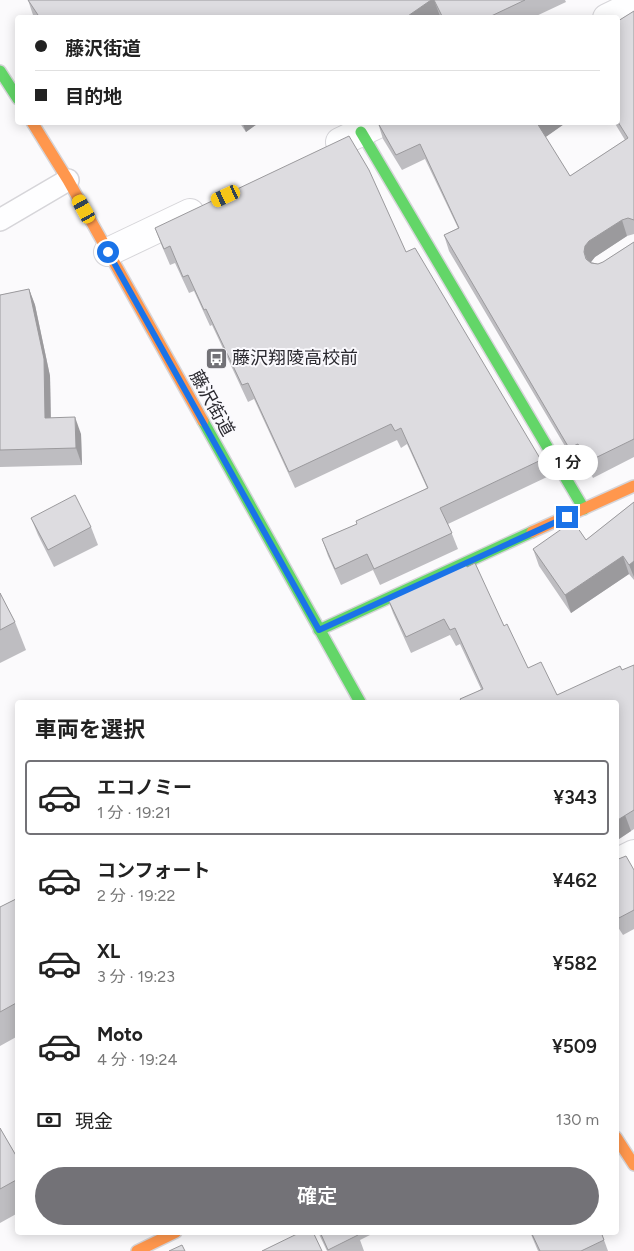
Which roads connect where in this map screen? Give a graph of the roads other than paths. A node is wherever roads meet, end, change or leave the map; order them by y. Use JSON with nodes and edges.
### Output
{"nodes":[{"id":1,"x":634,"y":5,"type":"edge"},
{"id":2,"x":613,"y":15,"type":"edge"},
{"id":3,"x":0,"y":71,"type":"edge"},
{"id":4,"x":15,"y":94,"type":"edge"},
{"id":5,"x":34,"y":125,"type":"edge"},
{"id":6,"x":372,"y":127,"type":"edge"},
{"id":7,"x":318,"y":153,"type":"edge"},
{"id":8,"x":68,"y":180,"type":"junction"},
{"id":9,"x":213,"y":202,"type":"edge"},
{"id":10,"x":0,"y":220,"type":"edge"},
{"id":11,"x":108,"y":252,"type":"junction"},
{"id":12,"x":634,"y":486,"type":"edge"},
{"id":13,"x":584,"y":509,"type":"junction"},
{"id":14,"x":319,"y":630,"type":"junction"},
{"id":15,"x":359,"y":700,"type":"edge"},
{"id":16,"x":634,"y":854,"type":"edge"},
{"id":17,"x":619,"y":862,"type":"edge"},
{"id":18,"x":619,"y":1141,"type":"edge"},
{"id":19,"x":634,"y":1165,"type":"edge"},
{"id":20,"x":170,"y":1235,"type":"edge"},
{"id":21,"x":137,"y":1251,"type":"edge"}],
"edges":[{"from":1,"to":2,"type":"street"},
{"from":3,"to":4,"type":"main road"},
{"from":5,"to":8,"type":"main road","name":"藤沢街道"},
{"from":6,"to":7,"type":"street"},
{"from":6,"to":13,"type":"main road"},
{"from":8,"to":10,"type":"lane"},
{"from":8,"to":11,"type":"main road","name":"藤沢街道"},
{"from":9,"to":11,"type":"street"},
{"from":11,"to":14,"type":"main road","name":"藤沢街道"},
{"from":12,"to":13,"type":"main road"},
{"from":13,"to":14,"type":"main road"},
{"from":14,"to":15,"type":"main road","name":"藤沢街道"},
{"from":16,"to":17,"type":"street"},
{"from":18,"to":19,"type":"main road"},
{"from":20,"to":21,"type":"main road"}]}
